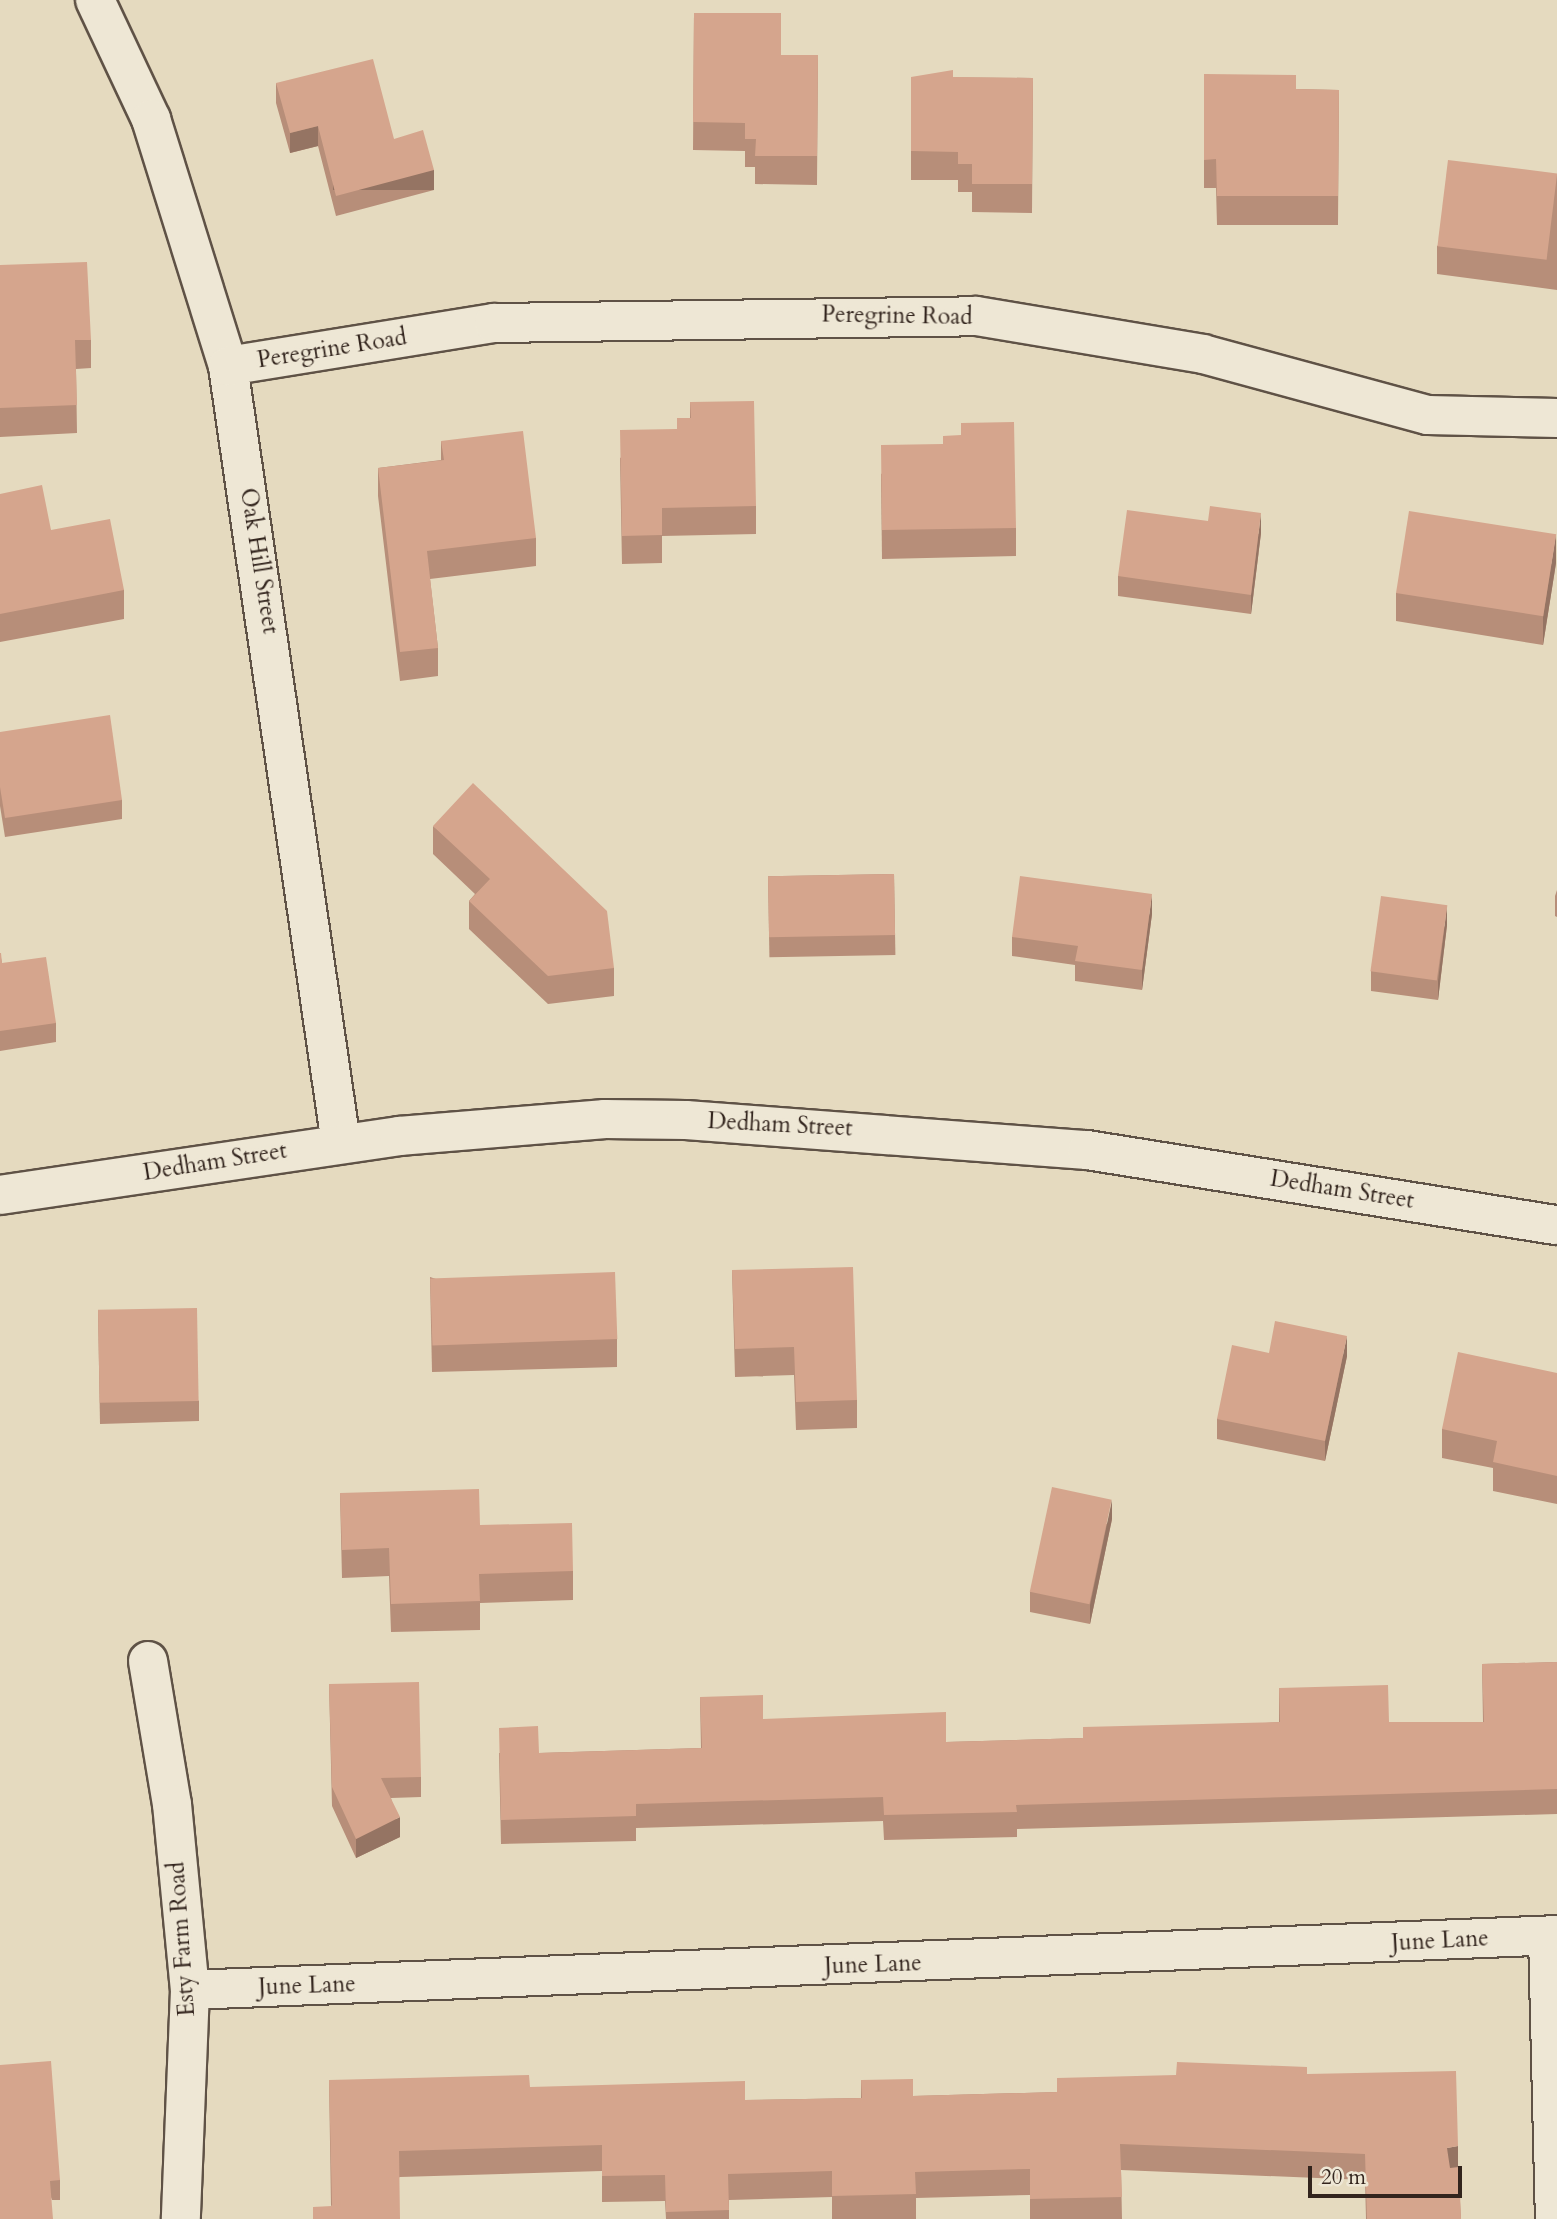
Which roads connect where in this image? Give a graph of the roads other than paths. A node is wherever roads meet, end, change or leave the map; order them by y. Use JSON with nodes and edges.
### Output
{"nodes":[{"id":1,"x":95,"y":0,"type":"edge"},
{"id":2,"x":228,"y":366,"type":"junction"},
{"id":3,"x":1557,"y":418,"type":"edge"},
{"id":4,"x":341,"y":1143,"type":"junction"},
{"id":5,"x":0,"y":1195,"type":"edge"},
{"id":6,"x":1557,"y":1225,"type":"edge"},
{"id":7,"x":148,"y":1661,"type":"dead end"},
{"id":8,"x":1553,"y":1935,"type":"edge"},
{"id":9,"x":190,"y":1990,"type":"junction"},
{"id":10,"x":181,"y":2219,"type":"edge"},
{"id":11,"x":1555,"y":2219,"type":"edge"}],
"edges":[{"from":1,"to":2,"type":"street","name":"Oak Hill Street"},
{"from":2,"to":3,"type":"street","name":"Peregrine Road"},
{"from":2,"to":4,"type":"street","name":"Oak Hill Street"},
{"from":4,"to":5,"type":"street","name":"Dedham Street"},
{"from":4,"to":6,"type":"street","name":"Dedham Street"},
{"from":7,"to":9,"type":"street","name":"Esty Farm Road"},
{"from":8,"to":9,"type":"street","name":"June Lane"},
{"from":8,"to":11,"type":"street"},
{"from":9,"to":10,"type":"street","name":"Esty Farm Road"}]}
